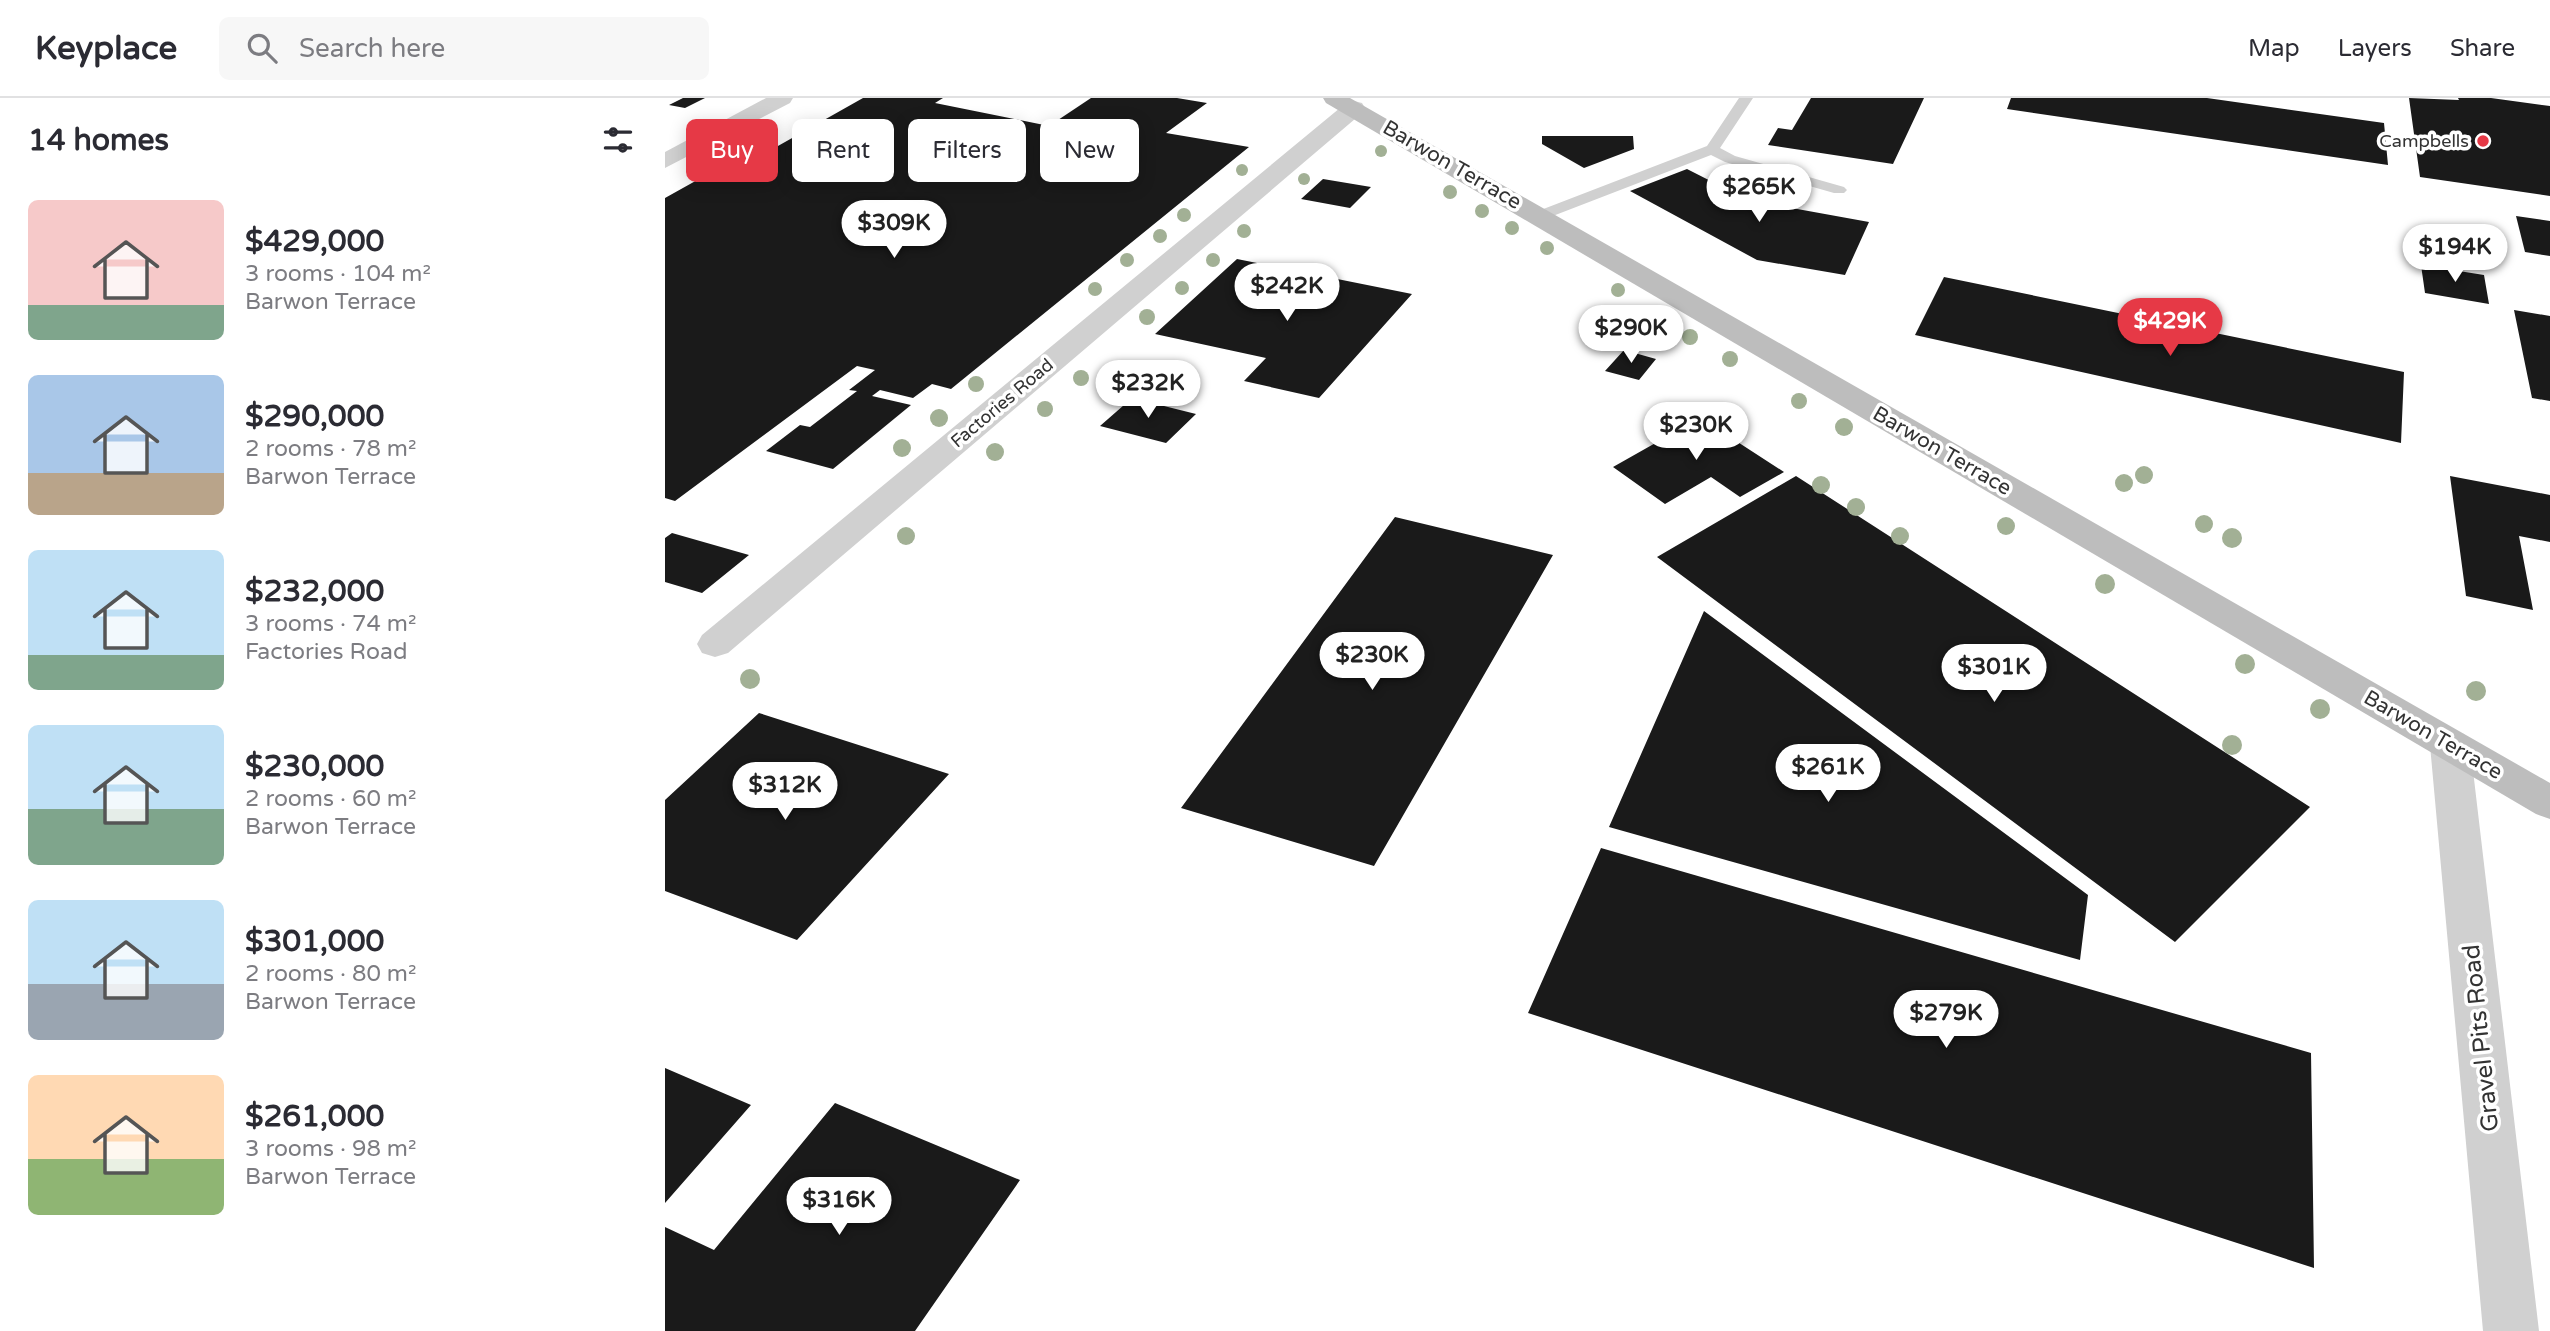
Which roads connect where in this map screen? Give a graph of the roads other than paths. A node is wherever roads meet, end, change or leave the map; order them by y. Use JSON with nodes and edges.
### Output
{"nodes":[{"id":1,"x":782,"y":98,"type":"edge"},
{"id":2,"x":1746,"y":98,"type":"edge"},
{"id":3,"x":1344,"y":103,"type":"edge"},
{"id":4,"x":1711,"y":149,"type":"junction"},
{"id":5,"x":665,"y":162,"type":"edge"},
{"id":6,"x":1839,"y":190,"type":"dead end"},
{"id":7,"x":1539,"y":216,"type":"junction"},
{"id":8,"x":715,"y":644,"type":"dead end"},
{"id":9,"x":2450,"y":746,"type":"junction"},
{"id":10,"x":2550,"y":803,"type":"edge"},
{"id":11,"x":2511,"y":1331,"type":"edge"}],
"edges":[{"from":1,"to":5,"type":"street"},
{"from":2,"to":4,"type":"lane"},
{"from":3,"to":7,"type":"street","name":"Barwon Terrace"},
{"from":3,"to":8,"type":"street","name":"Factories Road"},
{"from":4,"to":6,"type":"lane"},
{"from":4,"to":7,"type":"lane"},
{"from":7,"to":9,"type":"street","name":"Barwon Terrace"},
{"from":9,"to":10,"type":"street","name":"Barwon Terrace"},
{"from":9,"to":11,"type":"street","name":"Gravel Pits Road"}]}
